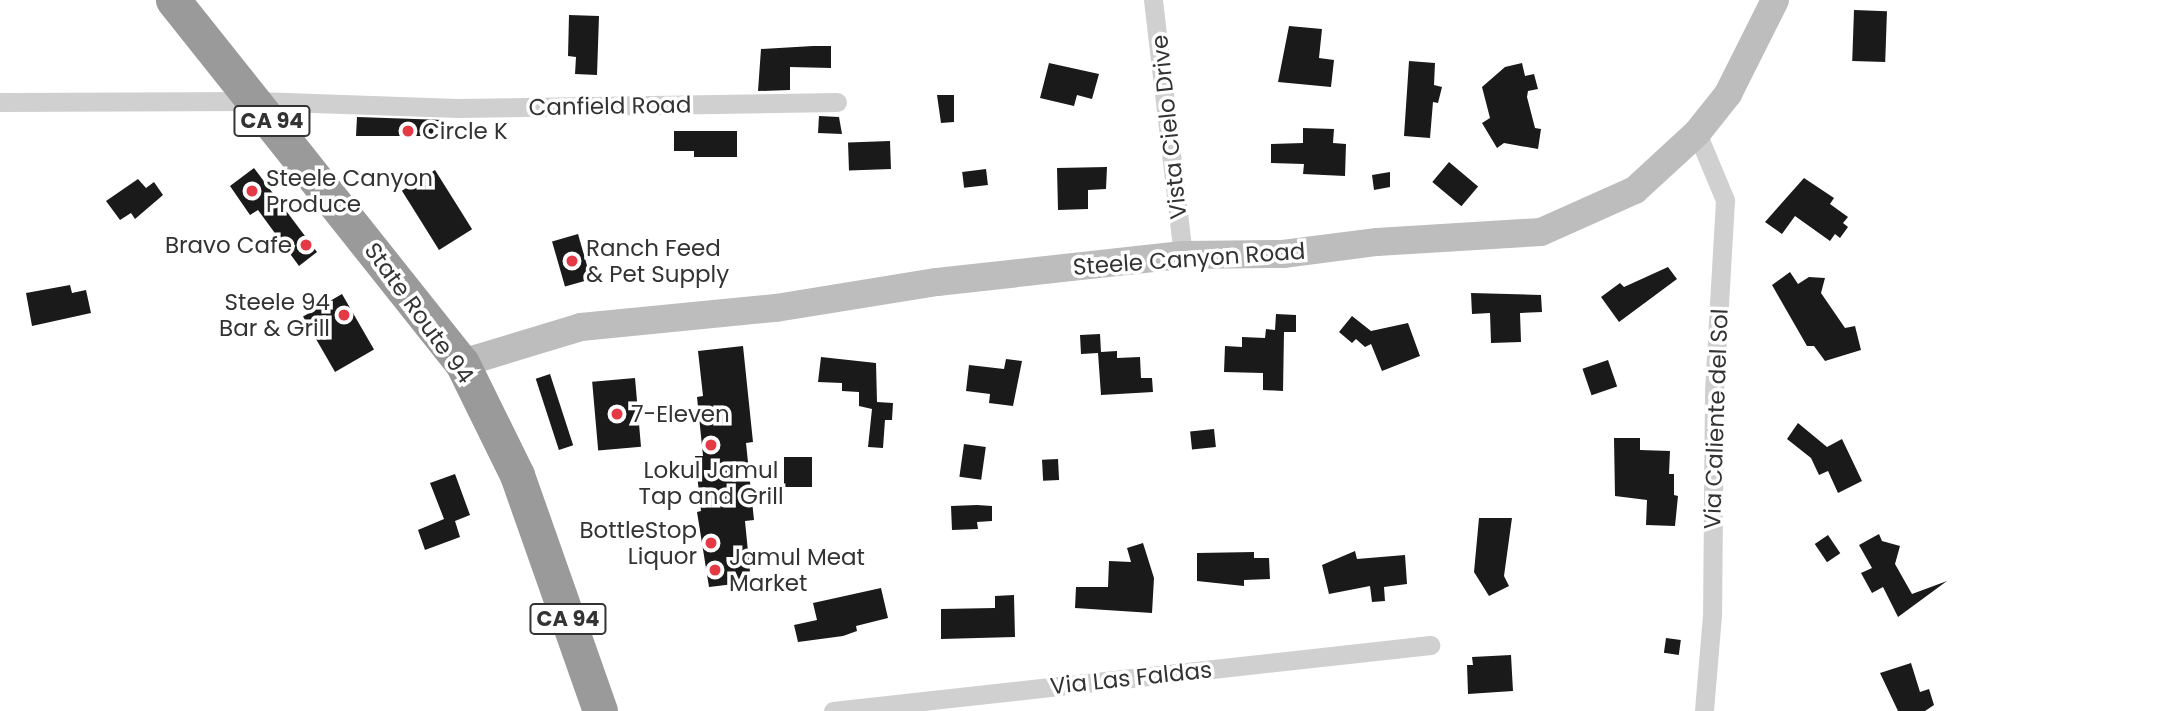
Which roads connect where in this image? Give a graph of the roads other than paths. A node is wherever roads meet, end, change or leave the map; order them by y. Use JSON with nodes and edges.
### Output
{"nodes":[{"id":1,"x":173,"y":0,"type":"edge"},
{"id":2,"x":1153,"y":0,"type":"edge"},
{"id":3,"x":1775,"y":0,"type":"edge"},
{"id":4,"x":257,"y":101,"type":"junction"},
{"id":5,"x":0,"y":102,"type":"edge"},
{"id":6,"x":838,"y":102,"type":"dead end"},
{"id":7,"x":1697,"y":133,"type":"junction"},
{"id":8,"x":1183,"y":255,"type":"junction"},
{"id":9,"x":462,"y":363,"type":"junction"},
{"id":10,"x":1430,"y":645,"type":"dead end"},
{"id":11,"x":600,"y":711,"type":"edge"},
{"id":12,"x":832,"y":711,"type":"edge"},
{"id":13,"x":1704,"y":711,"type":"edge"}],
"edges":[{"from":1,"to":4,"type":"highway","name":"State Route 94","number":"CA 94"},
{"from":2,"to":8,"type":"street","name":"Vista Cielo Drive"},
{"from":3,"to":7,"type":"street","name":"Steele Canyon Road"},
{"from":4,"to":5,"type":"street","name":"Canfield Road"},
{"from":4,"to":6,"type":"street","name":"Canfield Road"},
{"from":4,"to":9,"type":"highway","name":"State Route 94","number":"CA 94"},
{"from":7,"to":8,"type":"street","name":"Steele Canyon Road"},
{"from":7,"to":13,"type":"street","name":"Via Caliente del Sol"},
{"from":8,"to":9,"type":"street","name":"Steele Canyon Road"},
{"from":9,"to":11,"type":"highway","name":"State Route 94","number":"CA 94"},
{"from":10,"to":12,"type":"street","name":"Via Las Faldas"}]}
